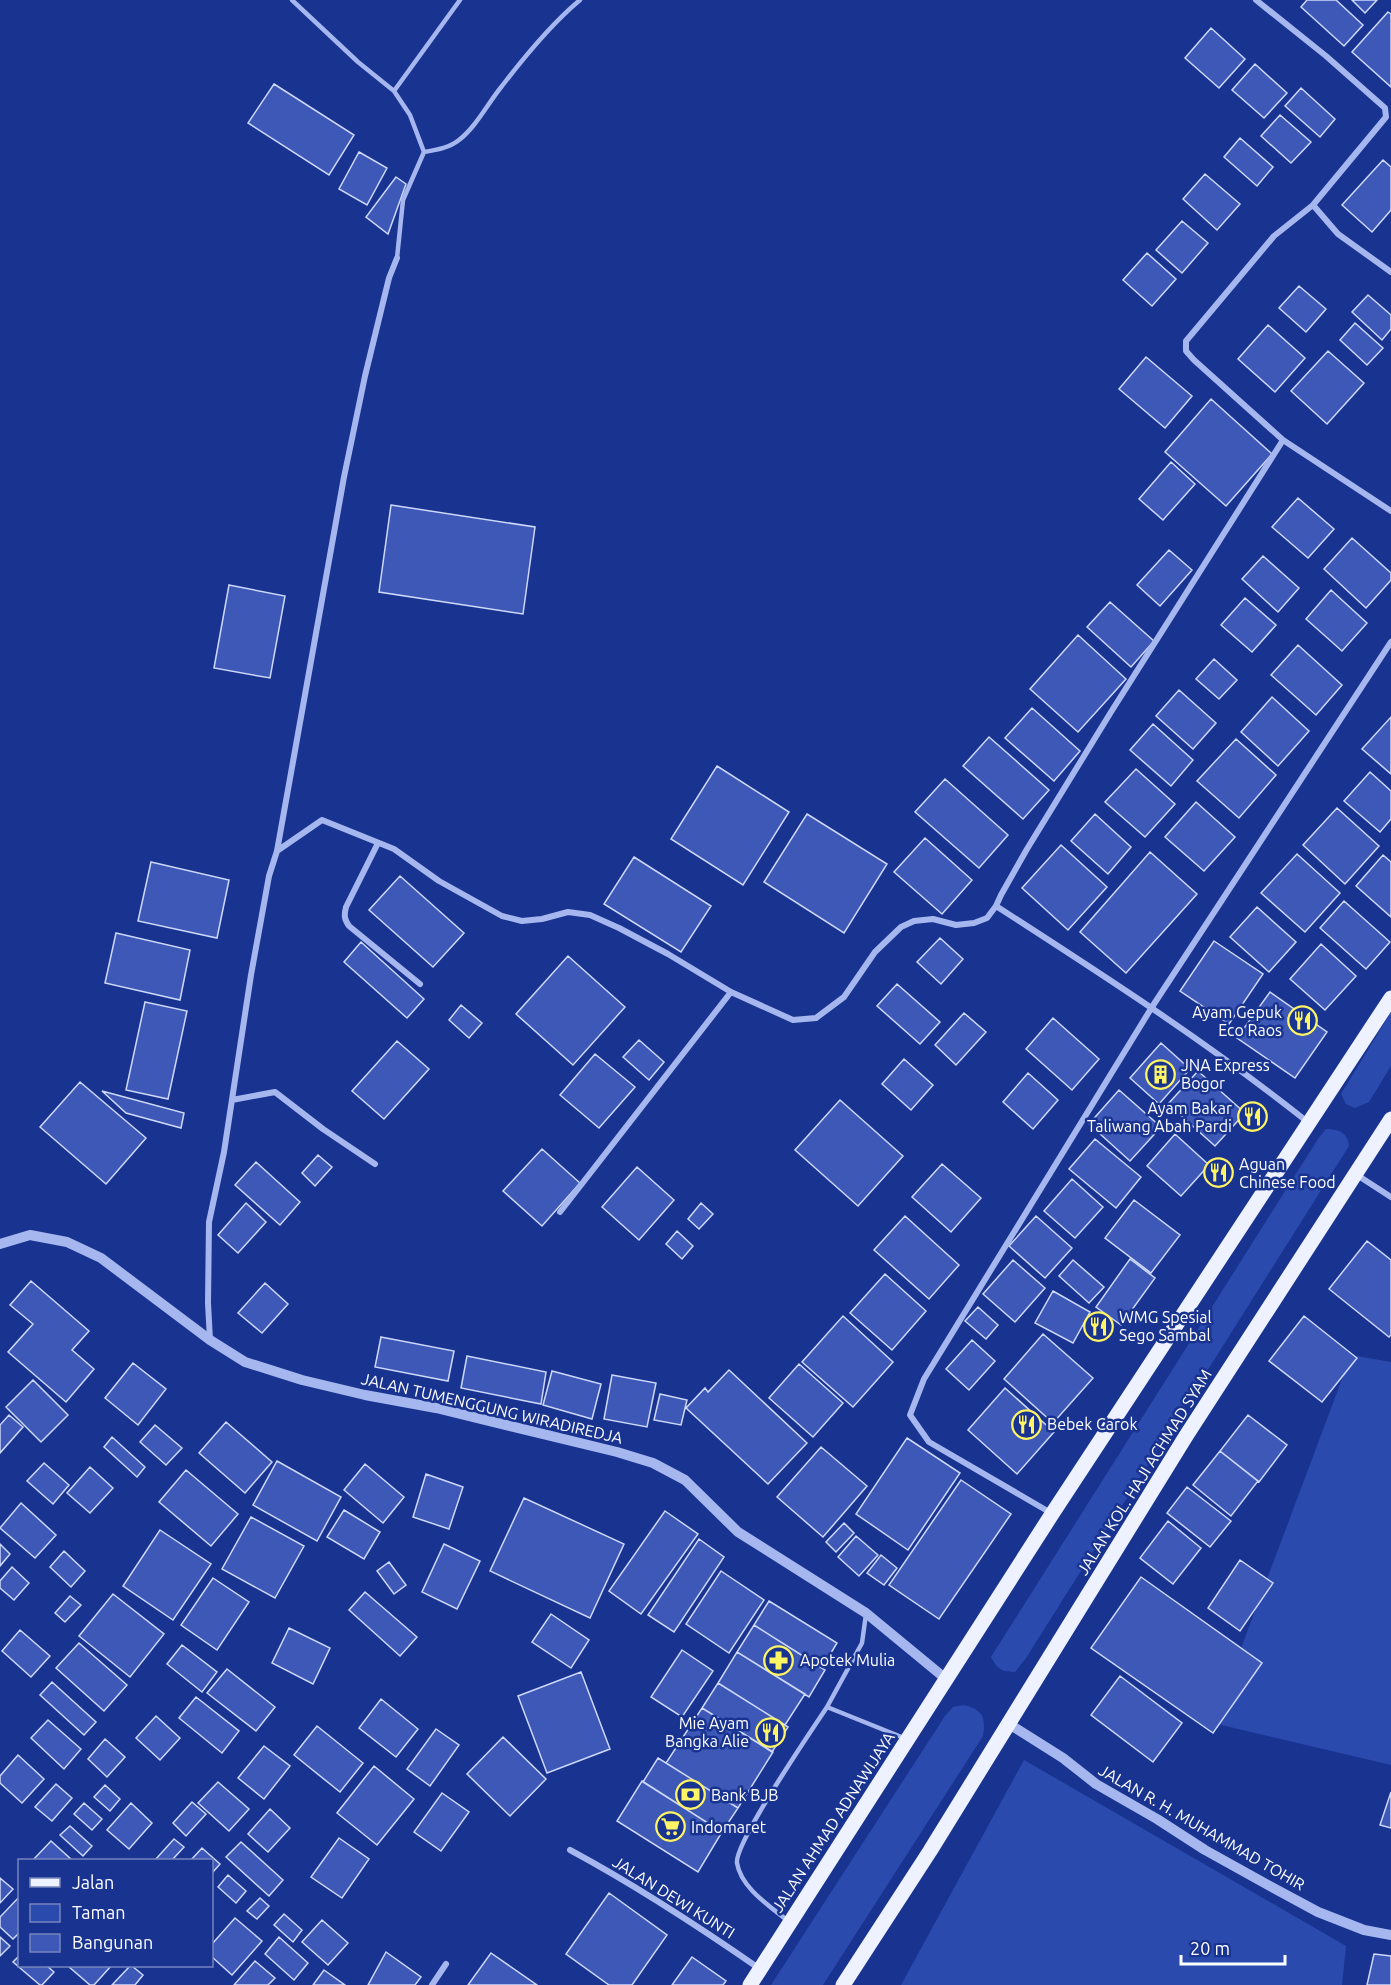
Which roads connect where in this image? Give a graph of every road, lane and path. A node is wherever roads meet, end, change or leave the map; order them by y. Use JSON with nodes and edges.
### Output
{"nodes":[{"id":1,"x":292,"y":0,"type":"edge"},
{"id":2,"x":460,"y":0,"type":"edge"},
{"id":3,"x":580,"y":0,"type":"edge"},
{"id":4,"x":1256,"y":0,"type":"edge"},
{"id":5,"x":394,"y":91,"type":"junction"},
{"id":6,"x":424,"y":152,"type":"junction"},
{"id":7,"x":1313,"y":205,"type":"junction"},
{"id":8,"x":397,"y":258,"type":"joint"},
{"id":9,"x":1391,"y":272,"type":"edge"},
{"id":10,"x":1283,"y":440,"type":"junction"},
{"id":11,"x":1391,"y":511,"type":"edge"},
{"id":12,"x":1391,"y":642,"type":"edge"},
{"id":13,"x":378,"y":843,"type":"junction"},
{"id":14,"x":277,"y":851,"type":"junction"},
{"id":15,"x":996,"y":906,"type":"junction"},
{"id":16,"x":420,"y":984,"type":"dead end"},
{"id":17,"x":731,"y":992,"type":"junction"},
{"id":18,"x":1391,"y":998,"type":"edge"},
{"id":19,"x":1152,"y":1007,"type":"junction"},
{"id":20,"x":232,"y":1100,"type":"junction"},
{"id":21,"x":1391,"y":1119,"type":"edge"},
{"id":22,"x":1310,"y":1123,"type":"junction"},
{"id":23,"x":375,"y":1164,"type":"dead end"},
{"id":24,"x":1356,"y":1174,"type":"junction"},
{"id":25,"x":1391,"y":1197,"type":"edge"},
{"id":26,"x":560,"y":1212,"type":"dead end"},
{"id":27,"x":0,"y":1244,"type":"edge"},
{"id":28,"x":210,"y":1340,"type":"junction"},
{"id":29,"x":1052,"y":1514,"type":"junction"},
{"id":30,"x":866,"y":1613,"type":"junction"},
{"id":31,"x":946,"y":1679,"type":"junction"},
{"id":32,"x":827,"y":1707,"type":"junction"},
{"id":33,"x":1009,"y":1724,"type":"junction"},
{"id":34,"x":907,"y":1739,"type":"junction"},
{"id":35,"x":570,"y":1850,"type":"dead end"},
{"id":36,"x":790,"y":1923,"type":"junction"},
{"id":37,"x":1391,"y":1935,"type":"edge"},
{"id":38,"x":446,"y":1964,"type":"dead end"},
{"id":39,"x":760,"y":1970,"type":"junction"},
{"id":40,"x":432,"y":1985,"type":"edge"},
{"id":41,"x":750,"y":1985,"type":"edge"},
{"id":42,"x":843,"y":1985,"type":"edge"}],
"edges":[{"from":1,"to":5,"type":"lane"},
{"from":2,"to":5,"type":"lane"},
{"from":3,"to":6,"type":"lane"},
{"from":4,"to":7,"type":"street"},
{"from":5,"to":6,"type":"lane"},
{"from":6,"to":8,"type":"lane"},
{"from":7,"to":9,"type":"street"},
{"from":7,"to":10,"type":"street"},
{"from":8,"to":14,"type":"street"},
{"from":10,"to":11,"type":"street"},
{"from":10,"to":15,"type":"street"},
{"from":12,"to":19,"type":"street"},
{"from":13,"to":14,"type":"street"},
{"from":13,"to":16,"type":"street"},
{"from":13,"to":17,"type":"street"},
{"from":14,"to":20,"type":"street"},
{"from":15,"to":17,"type":"street"},
{"from":15,"to":19,"type":"street"},
{"from":17,"to":26,"type":"street"},
{"from":18,"to":22,"type":"main road","name":"JALAN AHMAD ADNAWIJAYA"},
{"from":19,"to":22,"type":"street"},
{"from":19,"to":29,"type":"street"},
{"from":20,"to":23,"type":"street"},
{"from":20,"to":28,"type":"street"},
{"from":21,"to":24,"type":"main road","name":"JALAN KOL. HAJI ACHMAD SYAM"},
{"from":22,"to":29,"type":"main road","name":"JALAN AHMAD ADNAWIJAYA"},
{"from":24,"to":25,"type":"street"},
{"from":24,"to":33,"type":"main road","name":"JALAN KOL. HAJI ACHMAD SYAM"},
{"from":27,"to":28,"type":"street","name":"JALAN TUMENGGUNG WIRADIREDJA"},
{"from":28,"to":30,"type":"street","name":"JALAN TUMENGGUNG WIRADIREDJA"},
{"from":29,"to":31,"type":"main road","name":"JALAN AHMAD ADNAWIJAYA"},
{"from":30,"to":31,"type":"street","name":"JALAN TUMENGGUNG WIRADIREDJA"},
{"from":30,"to":32,"type":"lane"},
{"from":31,"to":34,"type":"main road","name":"JALAN AHMAD ADNAWIJAYA"},
{"from":32,"to":34,"type":"lane"},
{"from":32,"to":36,"type":"lane"},
{"from":33,"to":37,"type":"street","name":"JALAN R. H. MUHAMMAD TOHIR"},
{"from":33,"to":42,"type":"main road"},
{"from":34,"to":36,"type":"main road","name":"JALAN AHMAD ADNAWIJAYA"},
{"from":35,"to":39,"type":"street","name":"JALAN DEWI KUNTI"},
{"from":36,"to":39,"type":"main road","name":"JALAN AHMAD ADNAWIJAYA"},
{"from":38,"to":40,"type":"street"},
{"from":39,"to":41,"type":"main road","name":"JALAN AHMAD ADNAWIJAYA"}]}
